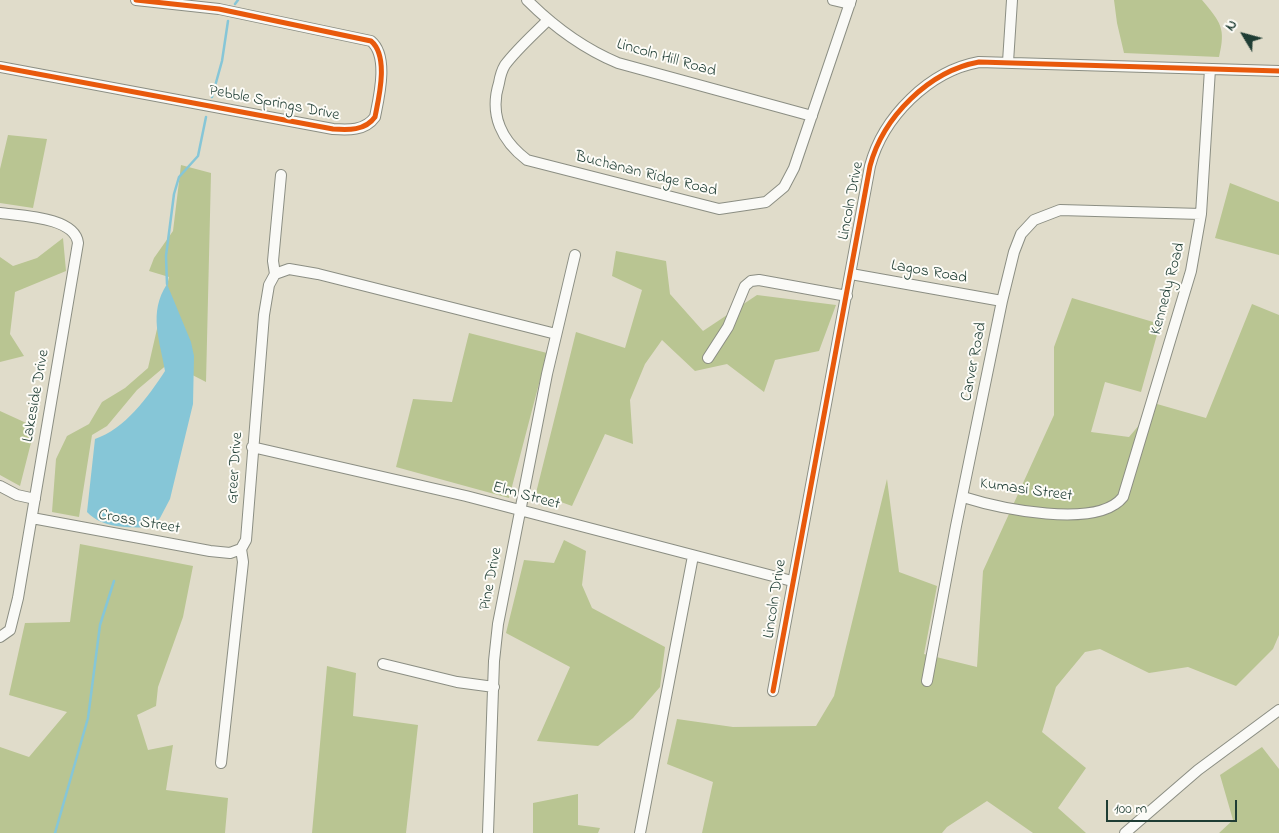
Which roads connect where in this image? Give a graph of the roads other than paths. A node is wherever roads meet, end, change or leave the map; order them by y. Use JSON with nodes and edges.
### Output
{"nodes":[{"id":1,"x":136,"y":0,"type":"edge"},
{"id":2,"x":527,"y":0,"type":"edge"},
{"id":3,"x":833,"y":0,"type":"edge"},
{"id":4,"x":1012,"y":0,"type":"edge"},
{"id":5,"x":851,"y":2,"type":"edge"},
{"id":6,"x":548,"y":20,"type":"junction"},
{"id":7,"x":1008,"y":62,"type":"junction"},
{"id":8,"x":0,"y":67,"type":"edge"},
{"id":9,"x":1210,"y":69,"type":"junction"},
{"id":10,"x":1279,"y":71,"type":"edge"},
{"id":11,"x":812,"y":116,"type":"junction"},
{"id":12,"x":281,"y":175,"type":"dead end"},
{"id":13,"x":0,"y":213,"type":"edge"},
{"id":14,"x":1202,"y":214,"type":"junction"},
{"id":15,"x":575,"y":255,"type":"dead end"},
{"id":16,"x":275,"y":274,"type":"junction"},
{"id":17,"x":851,"y":274,"type":"junction"},
{"id":18,"x":847,"y":296,"type":"junction"},
{"id":19,"x":1002,"y":301,"type":"junction"},
{"id":20,"x":556,"y":334,"type":"junction"},
{"id":21,"x":708,"y":358,"type":"dead end"},
{"id":22,"x":252,"y":447,"type":"junction"},
{"id":23,"x":0,"y":486,"type":"edge"},
{"id":24,"x":963,"y":496,"type":"junction"},
{"id":25,"x":35,"y":499,"type":"junction"},
{"id":26,"x":1114,"y":506,"type":"joint"},
{"id":27,"x":520,"y":511,"type":"junction"},
{"id":28,"x":32,"y":518,"type":"junction"},
{"id":29,"x":240,"y":549,"type":"junction"},
{"id":30,"x":693,"y":556,"type":"junction"},
{"id":31,"x":792,"y":581,"type":"junction"},
{"id":32,"x":0,"y":637,"type":"edge"},
{"id":33,"x":383,"y":664,"type":"dead end"},
{"id":34,"x":927,"y":682,"type":"dead end"},
{"id":35,"x":494,"y":687,"type":"junction"},
{"id":36,"x":773,"y":691,"type":"dead end"},
{"id":37,"x":1279,"y":710,"type":"edge"},
{"id":38,"x":221,"y":763,"type":"dead end"},
{"id":39,"x":488,"y":833,"type":"edge"},
{"id":40,"x":640,"y":833,"type":"edge"},
{"id":41,"x":1125,"y":833,"type":"edge"}],
"edges":[{"from":1,"to":8,"type":"street","name":"Pebble Springs Drive"},
{"from":2,"to":6,"type":"street","name":"Lincoln Hill Road"},
{"from":3,"to":5,"type":"street"},
{"from":4,"to":7,"type":"street"},
{"from":5,"to":11,"type":"street","name":"Buchanan Ridge Road"},
{"from":6,"to":11,"type":"street","name":"Lincoln Hill Road"},
{"from":6,"to":11,"type":"street","name":"Buchanan Ridge Road"},
{"from":7,"to":9,"type":"street","name":"Lincoln Drive"},
{"from":7,"to":17,"type":"street","name":"Lincoln Drive"},
{"from":9,"to":10,"type":"street","name":"Lincoln Drive"},
{"from":9,"to":14,"type":"street","name":"Kennedy Road"},
{"from":12,"to":16,"type":"street","name":"Greer Drive"},
{"from":13,"to":25,"type":"street","name":"Lakeside Drive"},
{"from":14,"to":19,"type":"street","name":"Carver Road"},
{"from":14,"to":26,"type":"street","name":"Kennedy Road"},
{"from":15,"to":20,"type":"street","name":"Pine Drive"},
{"from":16,"to":20,"type":"street"},
{"from":16,"to":22,"type":"street","name":"Greer Drive"},
{"from":17,"to":18,"type":"street","name":"Lincoln Drive"},
{"from":17,"to":19,"type":"street","name":"Lagos Road"},
{"from":18,"to":21,"type":"street"},
{"from":18,"to":31,"type":"street","name":"Lincoln Drive"},
{"from":19,"to":24,"type":"street","name":"Carver Road"},
{"from":20,"to":27,"type":"street","name":"Pine Drive"},
{"from":22,"to":27,"type":"street","name":"Elm Street"},
{"from":22,"to":29,"type":"street","name":"Greer Drive"},
{"from":23,"to":25,"type":"street"},
{"from":24,"to":26,"type":"street","name":"Kumasi Street"},
{"from":24,"to":34,"type":"street","name":"Carver Road"},
{"from":25,"to":28,"type":"street","name":"Lakeside Drive"},
{"from":27,"to":30,"type":"street","name":"Elm Street"},
{"from":27,"to":35,"type":"street","name":"Pine Drive"},
{"from":28,"to":29,"type":"street","name":"Cross Street"},
{"from":28,"to":32,"type":"street","name":"Lakeside Drive"},
{"from":29,"to":38,"type":"street","name":"Greer Drive"},
{"from":30,"to":31,"type":"street","name":"Elm Street"},
{"from":30,"to":40,"type":"street"},
{"from":31,"to":36,"type":"street","name":"Lincoln Drive"},
{"from":33,"to":35,"type":"street"},
{"from":35,"to":39,"type":"street","name":"Pine Drive"},
{"from":37,"to":41,"type":"street"}]}
